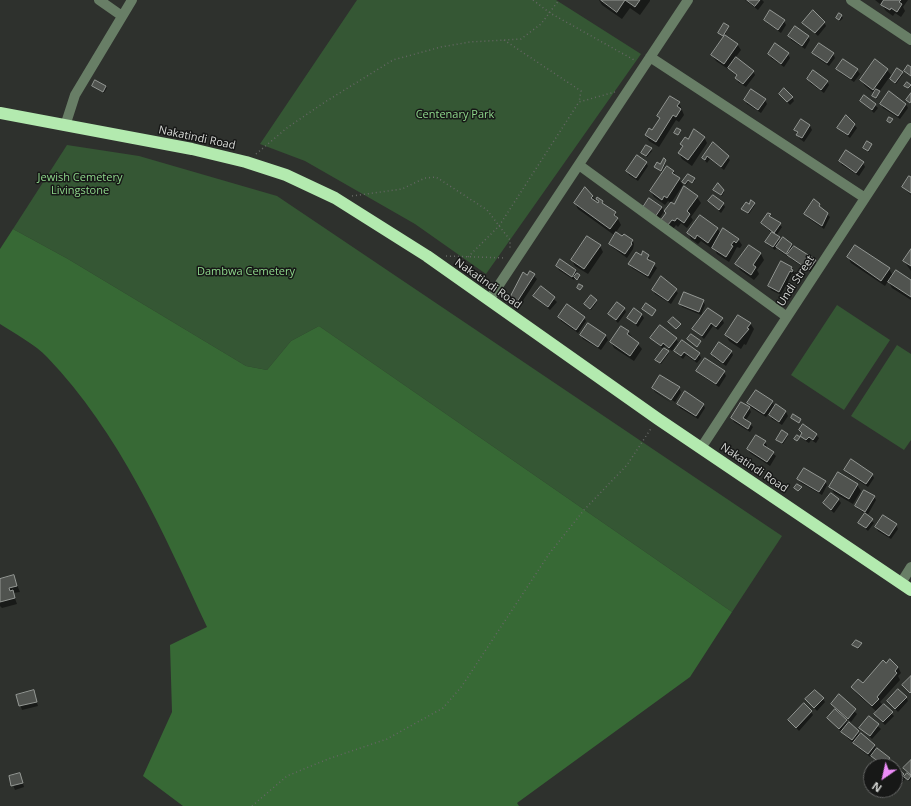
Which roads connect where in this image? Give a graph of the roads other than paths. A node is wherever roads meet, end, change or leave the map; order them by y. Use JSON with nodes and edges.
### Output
{"nodes":[{"id":1,"x":100,"y":0,"type":"edge"},
{"id":2,"x":132,"y":0,"type":"edge"},
{"id":3,"x":688,"y":0,"type":"edge"},
{"id":4,"x":851,"y":0,"type":"edge"},
{"id":5,"x":122,"y":16,"type":"junction"},
{"id":6,"x":911,"y":40,"type":"edge"},
{"id":7,"x":647,"y":62,"type":"junction"},
{"id":8,"x":0,"y":113,"type":"edge"},
{"id":9,"x":65,"y":126,"type":"junction"},
{"id":10,"x":911,"y":128,"type":"edge"},
{"id":11,"x":579,"y":165,"type":"junction"},
{"id":12,"x":865,"y":198,"type":"junction"},
{"id":13,"x":489,"y":300,"type":"junction"},
{"id":14,"x":786,"y":317,"type":"junction"},
{"id":15,"x":701,"y":448,"type":"junction"},
{"id":16,"x":911,"y":567,"type":"edge"},
{"id":17,"x":900,"y":583,"type":"junction"},
{"id":18,"x":911,"y":590,"type":"edge"}],
"edges":[{"from":1,"to":5,"type":"street"},
{"from":2,"to":5,"type":"street"},
{"from":3,"to":7,"type":"street"},
{"from":4,"to":6,"type":"street"},
{"from":5,"to":9,"type":"street"},
{"from":7,"to":11,"type":"street"},
{"from":7,"to":12,"type":"street"},
{"from":8,"to":9,"type":"highway","name":"Nakatindi Road"},
{"from":9,"to":13,"type":"highway","name":"Nakatindi Road"},
{"from":10,"to":12,"type":"street","name":"Undi Street"},
{"from":11,"to":13,"type":"street"},
{"from":11,"to":14,"type":"street"},
{"from":12,"to":14,"type":"street","name":"Undi Street"},
{"from":13,"to":15,"type":"highway","name":"Nakatindi Road"},
{"from":14,"to":15,"type":"street","name":"Undi Street"},
{"from":15,"to":17,"type":"highway","name":"Nakatindi Road"},
{"from":16,"to":17,"type":"street"},
{"from":17,"to":18,"type":"highway","name":"Nakatindi Road"}]}
